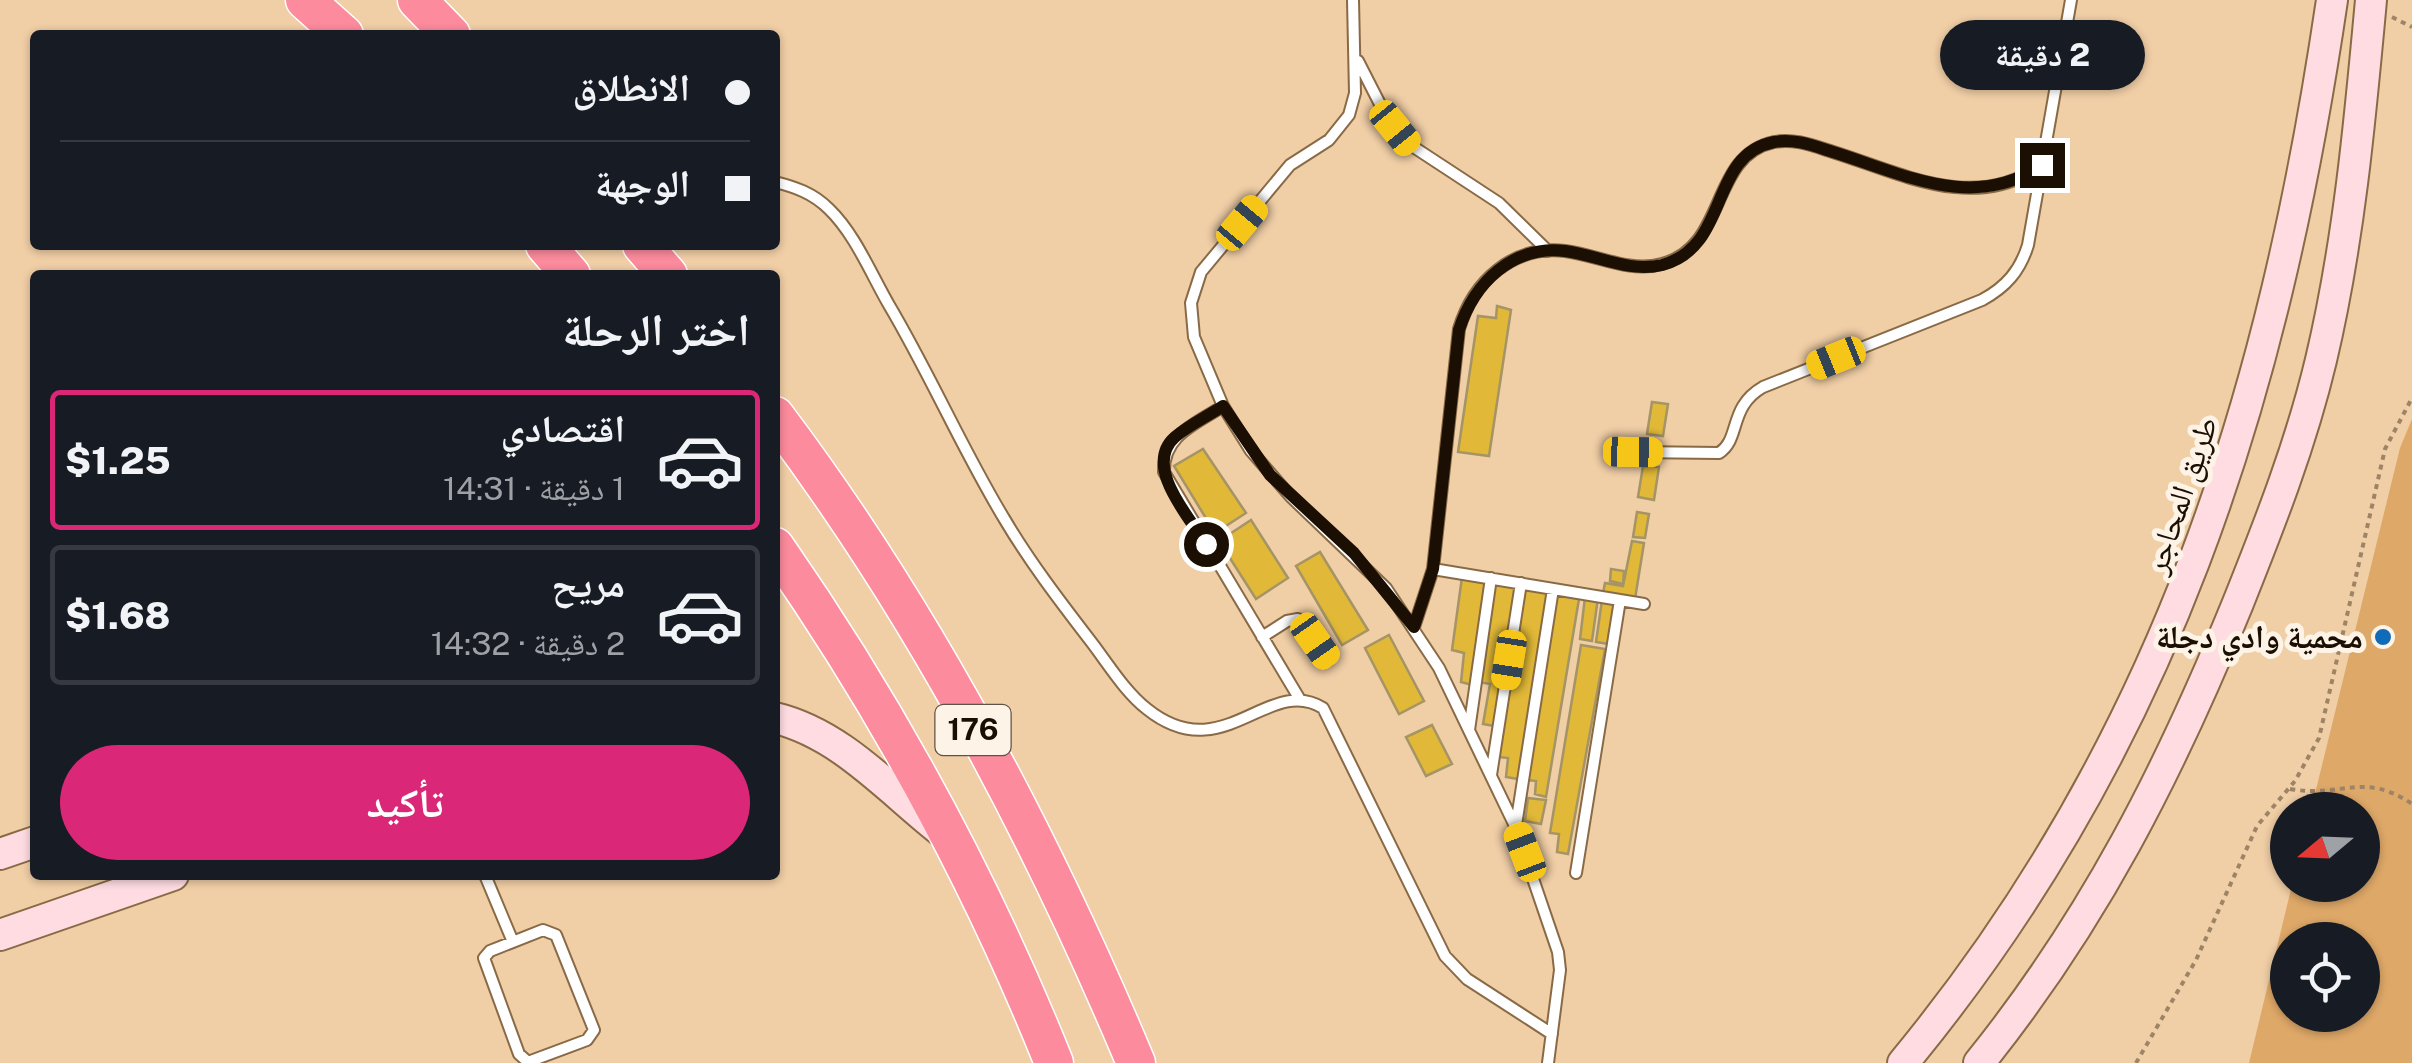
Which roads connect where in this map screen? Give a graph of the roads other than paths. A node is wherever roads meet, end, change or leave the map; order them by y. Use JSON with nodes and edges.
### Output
{"nodes":[{"id":1,"x":304,"y":0,"type":"edge"},
{"id":2,"x":418,"y":0,"type":"edge"},
{"id":3,"x":1353,"y":0,"type":"edge"},
{"id":4,"x":2071,"y":0,"type":"edge"},
{"id":5,"x":2332,"y":0,"type":"edge"},
{"id":6,"x":2370,"y":0,"type":"edge"},
{"id":7,"x":338,"y":30,"type":"edge"},
{"id":8,"x":447,"y":30,"type":"edge"},
{"id":9,"x":1354,"y":52,"type":"junction"},
{"id":10,"x":2042,"y":165,"type":"junction"},
{"id":11,"x":780,"y":184,"type":"edge"},
{"id":12,"x":548,"y":250,"type":"edge"},
{"id":13,"x":1548,"y":251,"type":"junction"},
{"id":14,"x":566,"y":270,"type":"edge"},
{"id":15,"x":1223,"y":406,"type":"junction"},
{"id":16,"x":780,"y":423,"type":"edge"},
{"id":17,"x":1633,"y":452,"type":"dead end"},
{"id":18,"x":780,"y":554,"type":"edge"},
{"id":19,"x":1433,"y":569,"type":"junction"},
{"id":20,"x":1491,"y":578,"type":"junction"},
{"id":21,"x":1521,"y":583,"type":"junction"},
{"id":22,"x":1553,"y":588,"type":"junction"},
{"id":23,"x":1620,"y":600,"type":"junction"},
{"id":24,"x":1644,"y":604,"type":"dead end"},
{"id":25,"x":1414,"y":627,"type":"junction"},
{"id":26,"x":1262,"y":637,"type":"junction"},
{"id":27,"x":1328,"y":660,"type":"dead end"},
{"id":28,"x":1300,"y":698,"type":"junction"},
{"id":29,"x":780,"y":719,"type":"edge"},
{"id":30,"x":1469,"y":730,"type":"junction"},
{"id":31,"x":1491,"y":776,"type":"junction"},
{"id":32,"x":1515,"y":826,"type":"junction"},
{"id":33,"x":954,"y":842,"type":"junction"},
{"id":34,"x":30,"y":844,"type":"edge"},
{"id":35,"x":0,"y":854,"type":"edge"},
{"id":36,"x":1576,"y":873,"type":"dead end"},
{"id":37,"x":159,"y":880,"type":"edge"},
{"id":38,"x":488,"y":880,"type":"edge"},
{"id":39,"x":0,"y":935,"type":"edge"},
{"id":40,"x":513,"y":942,"type":"junction"},
{"id":41,"x":1552,"y":1034,"type":"junction"},
{"id":42,"x":1054,"y":1063,"type":"edge"},
{"id":43,"x":1136,"y":1063,"type":"edge"},
{"id":44,"x":1548,"y":1063,"type":"edge"},
{"id":45,"x":1903,"y":1063,"type":"edge"},
{"id":46,"x":1979,"y":1063,"type":"edge"}],
"edges":[{"from":1,"to":7,"type":"highway"},
{"from":2,"to":8,"type":"highway"},
{"from":3,"to":9,"type":"lane"},
{"from":4,"to":10,"type":"lane"},
{"from":5,"to":45,"type":"street","name":"طريق المحاجر"},
{"from":6,"to":46,"type":"street"},
{"from":9,"to":13,"type":"lane"},
{"from":9,"to":15,"type":"lane"},
{"from":10,"to":13,"type":"lane"},
{"from":10,"to":17,"type":"lane"},
{"from":11,"to":28,"type":"lane"},
{"from":12,"to":14,"type":"highway"},
{"from":13,"to":19,"type":"lane"},
{"from":15,"to":25,"type":"lane"},
{"from":15,"to":26,"type":"lane"},
{"from":16,"to":43,"type":"highway","number":"176"},
{"from":18,"to":33,"type":"highway","number":"176"},
{"from":19,"to":20,"type":"lane"},
{"from":19,"to":25,"type":"lane"},
{"from":20,"to":21,"type":"lane"},
{"from":20,"to":30,"type":"lane"},
{"from":21,"to":22,"type":"lane"},
{"from":21,"to":31,"type":"lane"},
{"from":22,"to":23,"type":"lane"},
{"from":22,"to":32,"type":"lane"},
{"from":23,"to":24,"type":"lane"},
{"from":23,"to":36,"type":"lane"},
{"from":25,"to":30,"type":"lane"},
{"from":26,"to":27,"type":"lane"},
{"from":26,"to":28,"type":"lane"},
{"from":28,"to":41,"type":"lane"},
{"from":29,"to":33,"type":"street"},
{"from":30,"to":31,"type":"lane"},
{"from":31,"to":32,"type":"lane"},
{"from":32,"to":41,"type":"lane"},
{"from":33,"to":42,"type":"highway","number":"176"},
{"from":34,"to":35,"type":"street"},
{"from":37,"to":39,"type":"street"},
{"from":38,"to":40,"type":"lane"},
{"from":40,"to":40,"type":"lane"},
{"from":41,"to":44,"type":"lane"}]}
